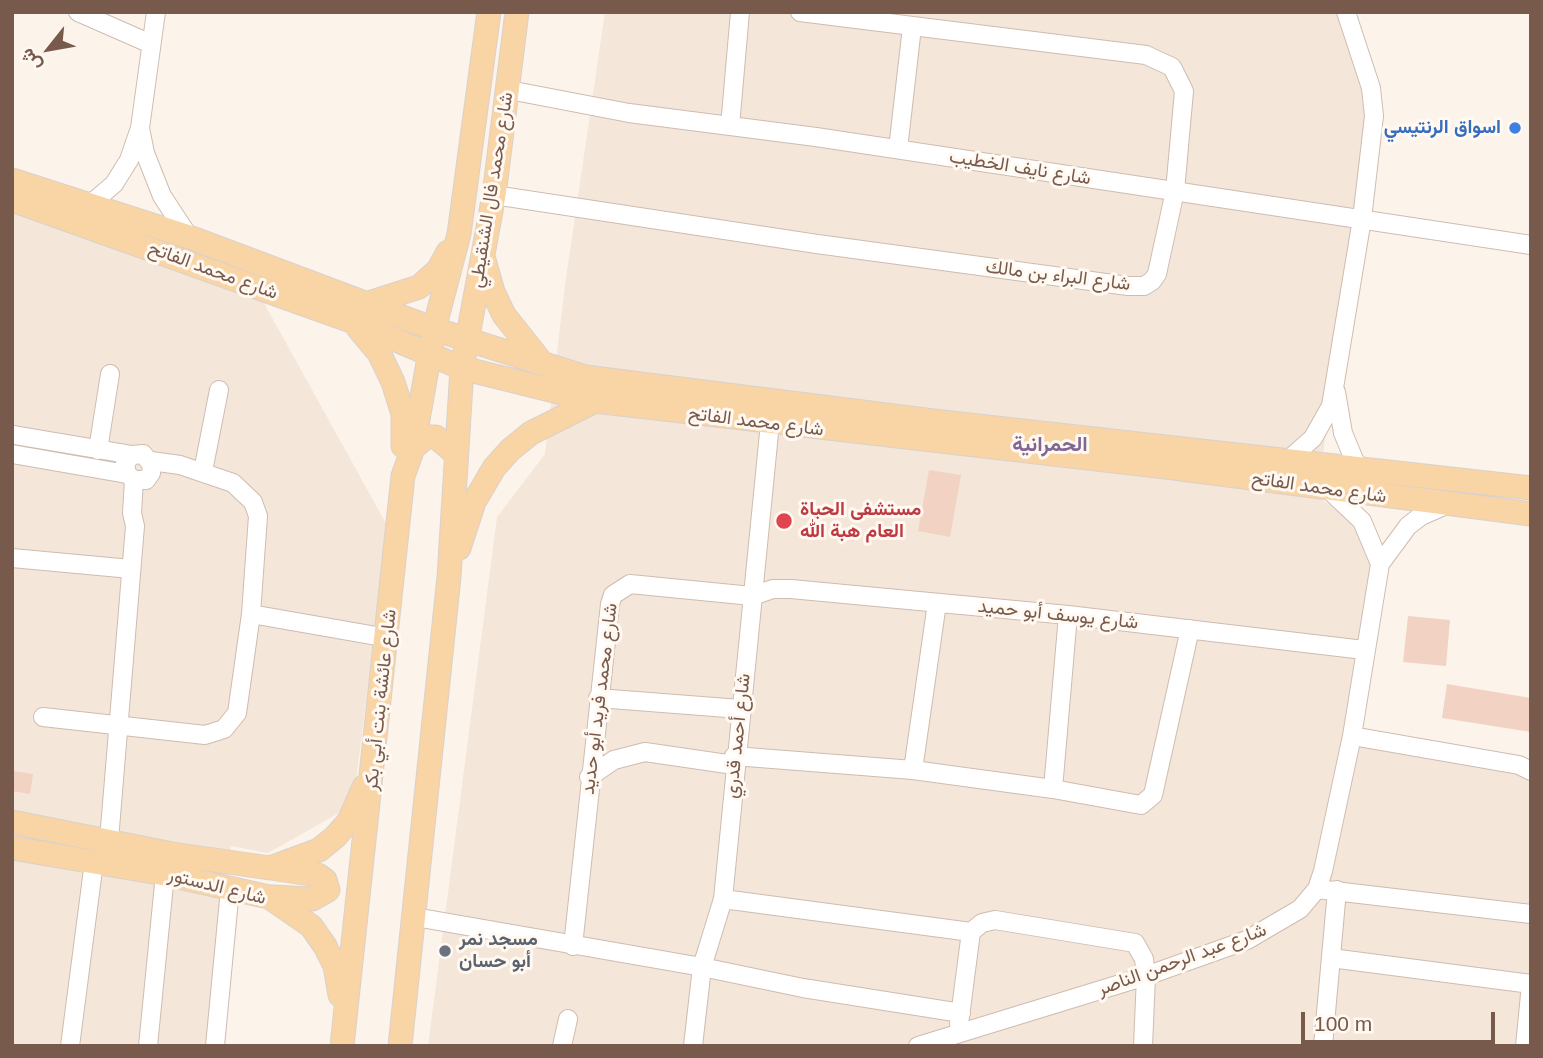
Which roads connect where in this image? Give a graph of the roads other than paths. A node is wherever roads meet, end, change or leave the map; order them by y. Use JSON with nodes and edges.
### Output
{"nodes":[{"id":1,"x":78,"y":12,"type":"edge"},
{"id":2,"x":156,"y":12,"type":"edge"},
{"id":3,"x":489,"y":12,"type":"edge"},
{"id":4,"x":517,"y":12,"type":"edge"},
{"id":5,"x":740,"y":12,"type":"edge"},
{"id":6,"x":800,"y":12,"type":"edge"},
{"id":7,"x":1346,"y":12,"type":"edge"},
{"id":8,"x":912,"y":27,"type":"junction"},
{"id":9,"x":150,"y":44,"type":"junction"},
{"id":10,"x":509,"y":90,"type":"junction"},
{"id":11,"x":730,"y":126,"type":"junction"},
{"id":12,"x":140,"y":128,"type":"junction"},
{"id":13,"x":898,"y":149,"type":"junction"},
{"id":14,"x":12,"y":180,"type":"edge"},
{"id":15,"x":1175,"y":191,"type":"junction"},
{"id":16,"x":494,"y":195,"type":"junction"},
{"id":17,"x":12,"y":200,"type":"edge"},
{"id":18,"x":87,"y":207,"type":"junction"},
{"id":19,"x":1362,"y":219,"type":"junction"},
{"id":20,"x":459,"y":234,"type":"junction"},
{"id":21,"x":189,"y":237,"type":"junction"},
{"id":22,"x":1531,"y":245,"type":"edge"},
{"id":23,"x":483,"y":253,"type":"junction"},
{"id":24,"x":369,"y":303,"type":"junction"},
{"id":25,"x":351,"y":321,"type":"junction"},
{"id":26,"x":434,"y":329,"type":"junction"},
{"id":27,"x":467,"y":340,"type":"junction"},
{"id":28,"x":430,"y":356,"type":"junction"},
{"id":29,"x":542,"y":362,"type":"junction"},
{"id":30,"x":462,"y":368,"type":"junction"},
{"id":31,"x":110,"y":374,"type":"dead end"},
{"id":32,"x":1335,"y":388,"type":"junction"},
{"id":33,"x":219,"y":390,"type":"dead end"},
{"id":34,"x":595,"y":401,"type":"junction"},
{"id":35,"x":769,"y":423,"type":"junction"},
{"id":36,"x":13,"y":443,"type":"edge"},
{"id":37,"x":413,"y":448,"type":"junction"},
{"id":38,"x":98,"y":450,"type":"junction"},
{"id":39,"x":456,"y":454,"type":"junction"},
{"id":40,"x":1286,"y":462,"type":"junction"},
{"id":41,"x":1358,"y":469,"type":"junction"},
{"id":42,"x":199,"y":471,"type":"junction"},
{"id":43,"x":142,"y":474,"type":"junction"},
{"id":44,"x":403,"y":476,"type":"junction"},
{"id":45,"x":1531,"y":488,"type":"edge"},
{"id":46,"x":1329,"y":490,"type":"junction"},
{"id":47,"x":1446,"y":505,"type":"junction"},
{"id":48,"x":1531,"y":514,"type":"edge"},
{"id":49,"x":12,"y":558,"type":"edge"},
{"id":50,"x":1380,"y":564,"type":"junction"},
{"id":51,"x":131,"y":569,"type":"junction"},
{"id":52,"x":449,"y":577,"type":"junction"},
{"id":53,"x":752,"y":596,"type":"junction"},
{"id":54,"x":937,"y":603,"type":"junction"},
{"id":55,"x":251,"y":614,"type":"junction"},
{"id":56,"x":1068,"y":615,"type":"junction"},
{"id":57,"x":1190,"y":629,"type":"junction"},
{"id":58,"x":388,"y":638,"type":"junction"},
{"id":59,"x":1364,"y":650,"type":"junction"},
{"id":60,"x":598,"y":698,"type":"junction"},
{"id":61,"x":740,"y":709,"type":"junction"},
{"id":62,"x":43,"y":717,"type":"dead end"},
{"id":63,"x":121,"y":725,"type":"junction"},
{"id":64,"x":1352,"y":736,"type":"junction"},
{"id":65,"x":734,"y":760,"type":"junction"},
{"id":66,"x":373,"y":765,"type":"junction"},
{"id":67,"x":913,"y":770,"type":"junction"},
{"id":68,"x":1531,"y":771,"type":"edge"},
{"id":69,"x":589,"y":777,"type":"junction"},
{"id":70,"x":1054,"y":789,"type":"junction"},
{"id":71,"x":12,"y":821,"type":"edge"},
{"id":72,"x":109,"y":840,"type":"junction"},
{"id":73,"x":12,"y":848,"type":"edge"},
{"id":74,"x":93,"y":862,"type":"junction"},
{"id":75,"x":270,"y":868,"type":"junction"},
{"id":76,"x":165,"y":874,"type":"junction"},
{"id":77,"x":230,"y":889,"type":"junction"},
{"id":78,"x":1317,"y":889,"type":"junction"},
{"id":79,"x":1337,"y":890,"type":"junction"},
{"id":80,"x":269,"y":897,"type":"junction"},
{"id":81,"x":723,"y":899,"type":"junction"},
{"id":82,"x":1531,"y":914,"type":"edge"},
{"id":83,"x":415,"y":917,"type":"junction"},
{"id":84,"x":971,"y":932,"type":"junction"},
{"id":85,"x":573,"y":946,"type":"junction"},
{"id":86,"x":1331,"y":958,"type":"junction"},
{"id":87,"x":702,"y":967,"type":"junction"},
{"id":88,"x":1146,"y":976,"type":"junction"},
{"id":89,"x":1531,"y":984,"type":"edge"},
{"id":90,"x":961,"y":1013,"type":"junction"},
{"id":91,"x":568,"y":1019,"type":"dead end"},
{"id":92,"x":344,"y":1035,"type":"edge"},
{"id":93,"x":957,"y":1040,"type":"edge"},
{"id":94,"x":403,"y":1043,"type":"edge"},
{"id":95,"x":1328,"y":1045,"type":"edge"},
{"id":96,"x":70,"y":1046,"type":"edge"},
{"id":97,"x":148,"y":1046,"type":"edge"},
{"id":98,"x":215,"y":1046,"type":"edge"},
{"id":99,"x":562,"y":1046,"type":"edge"},
{"id":100,"x":693,"y":1046,"type":"edge"},
{"id":101,"x":918,"y":1046,"type":"edge"},
{"id":102,"x":1143,"y":1046,"type":"edge"},
{"id":103,"x":1525,"y":1046,"type":"edge"}],
"edges":[{"from":1,"to":9,"type":"street"},
{"from":2,"to":9,"type":"street"},
{"from":3,"to":20,"type":"main road","name":"شارع محمد فال الشنقيطي"},
{"from":4,"to":10,"type":"main road","name":"شارع محمد فال الشنقيطي"},
{"from":5,"to":11,"type":"street"},
{"from":6,"to":8,"type":"street","name":"شارع البراء بن مالك"},
{"from":7,"to":19,"type":"street"},
{"from":8,"to":13,"type":"street"},
{"from":8,"to":15,"type":"street","name":"شارع البراء بن مالك"},
{"from":9,"to":12,"type":"street"},
{"from":10,"to":11,"type":"street","name":"شارع نايف الخطيب"},
{"from":10,"to":16,"type":"main road","name":"شارع محمد فال الشنقيطي"},
{"from":11,"to":13,"type":"street","name":"شارع نايف الخطيب"},
{"from":12,"to":18,"type":"street"},
{"from":12,"to":21,"type":"street"},
{"from":13,"to":15,"type":"street","name":"شارع نايف الخطيب"},
{"from":14,"to":18,"type":"main road","name":"شارع محمد الفاتح"},
{"from":15,"to":16,"type":"street","name":"شارع البراء بن مالك"},
{"from":15,"to":19,"type":"street","name":"شارع نايف الخطيب"},
{"from":16,"to":23,"type":"main road","name":"شارع محمد فال الشنقيطي"},
{"from":17,"to":25,"type":"main road","name":"شارع محمد الفاتح"},
{"from":18,"to":21,"type":"main road","name":"شارع محمد الفاتح"},
{"from":19,"to":22,"type":"street","name":"شارع نايف الخطيب"},
{"from":19,"to":32,"type":"street"},
{"from":20,"to":24,"type":"main road"},
{"from":20,"to":26,"type":"main road","name":"شارع محمد فال الشنقيطي"},
{"from":21,"to":24,"type":"main road","name":"شارع محمد الفاتح"},
{"from":23,"to":27,"type":"main road","name":"شارع محمد فال الشنقيطي"},
{"from":23,"to":29,"type":"main road"},
{"from":24,"to":26,"type":"main road","name":"شارع محمد الفاتح"},
{"from":25,"to":28,"type":"main road","name":"شارع محمد الفاتح"},
{"from":25,"to":44,"type":"main road"},
{"from":26,"to":27,"type":"main road","name":"شارع محمد الفاتح"},
{"from":26,"to":28,"type":"main road","name":"شارع محمد فال الشنقيطي"},
{"from":27,"to":29,"type":"main road","name":"شارع محمد الفاتح"},
{"from":27,"to":30,"type":"main road","name":"شارع محمد فال الشنقيطي"},
{"from":28,"to":30,"type":"main road","name":"شارع محمد الفاتح"},
{"from":28,"to":37,"type":"main road","name":"شارع عائشة بنت أبي بكر"},
{"from":29,"to":40,"type":"main road","name":"شارع محمد الفاتح"},
{"from":30,"to":34,"type":"main road","name":"شارع محمد الفاتح"},
{"from":30,"to":39,"type":"main road"},
{"from":31,"to":38,"type":"street"},
{"from":32,"to":40,"type":"street"},
{"from":32,"to":41,"type":"street"},
{"from":33,"to":42,"type":"street"},
{"from":34,"to":35,"type":"main road","name":"شارع محمد الفاتح"},
{"from":34,"to":52,"type":"main road"},
{"from":35,"to":46,"type":"main road","name":"شارع محمد الفاتح"},
{"from":35,"to":53,"type":"street","name":"شارع أحمد قدري"},
{"from":36,"to":38,"type":"street"},
{"from":36,"to":43,"type":"street"},
{"from":37,"to":39,"type":"main road"},
{"from":37,"to":44,"type":"main road","name":"شارع عائشة بنت أبي بكر"},
{"from":38,"to":43,"type":"street"},
{"from":39,"to":52,"type":"main road"},
{"from":40,"to":41,"type":"main road","name":"شارع محمد الفاتح"},
{"from":41,"to":45,"type":"main road","name":"شارع محمد الفاتح"},
{"from":42,"to":43,"type":"street"},
{"from":42,"to":55,"type":"street"},
{"from":43,"to":51,"type":"street"},
{"from":44,"to":58,"type":"main road","name":"شارع عائشة بنت أبي بكر"},
{"from":46,"to":47,"type":"main road","name":"شارع محمد الفاتح"},
{"from":46,"to":50,"type":"street"},
{"from":47,"to":48,"type":"main road","name":"شارع محمد الفاتح"},
{"from":47,"to":50,"type":"street","name":"شارع عبد الرحمن الناصر"},
{"from":49,"to":51,"type":"street"},
{"from":50,"to":59,"type":"street","name":"شارع عبد الرحمن الناصر"},
{"from":51,"to":63,"type":"street"},
{"from":52,"to":83,"type":"main road"},
{"from":53,"to":54,"type":"street","name":"شارع يوسف أبو حميد"},
{"from":53,"to":60,"type":"street","name":"شارع محمد فريد أبو حديد"},
{"from":53,"to":61,"type":"street","name":"شارع أحمد قدري"},
{"from":54,"to":56,"type":"street","name":"شارع يوسف أبو حميد"},
{"from":54,"to":67,"type":"street"},
{"from":55,"to":58,"type":"street"},
{"from":55,"to":63,"type":"street"},
{"from":56,"to":57,"type":"street","name":"شارع يوسف أبو حميد"},
{"from":56,"to":70,"type":"street"},
{"from":57,"to":59,"type":"street","name":"شارع يوسف أبو حميد"},
{"from":57,"to":70,"type":"street"},
{"from":58,"to":66,"type":"main road","name":"شارع عائشة بنت أبي بكر"},
{"from":59,"to":64,"type":"street","name":"شارع عبد الرحمن الناصر"},
{"from":60,"to":61,"type":"street"},
{"from":60,"to":69,"type":"street","name":"شارع محمد فريد أبو حديد"},
{"from":61,"to":65,"type":"street","name":"شارع أحمد قدري"},
{"from":62,"to":63,"type":"street"},
{"from":63,"to":72,"type":"street"},
{"from":64,"to":68,"type":"street"},
{"from":64,"to":78,"type":"street","name":"شارع عبد الرحمن الناصر"},
{"from":65,"to":67,"type":"street"},
{"from":65,"to":69,"type":"street"},
{"from":65,"to":81,"type":"street","name":"شارع أحمد قدري"},
{"from":66,"to":75,"type":"main road","name":"شارع الدستور"},
{"from":66,"to":92,"type":"main road","name":"شارع عائشة بنت أبي بكر"},
{"from":67,"to":70,"type":"street"},
{"from":69,"to":85,"type":"street","name":"شارع محمد فريد أبو حديد"},
{"from":71,"to":72,"type":"main road","name":"شارع الدستور"},
{"from":72,"to":75,"type":"main road","name":"شارع الدستور"},
{"from":73,"to":74,"type":"main road","name":"شارع الدستور"},
{"from":74,"to":76,"type":"main road","name":"شارع الدستور"},
{"from":74,"to":96,"type":"street"},
{"from":75,"to":80,"type":"main road"},
{"from":76,"to":77,"type":"main road","name":"شارع الدستور"},
{"from":76,"to":97,"type":"street"},
{"from":77,"to":80,"type":"main road","name":"شارع الدستور"},
{"from":77,"to":98,"type":"street"},
{"from":78,"to":79,"type":"street"},
{"from":78,"to":88,"type":"street","name":"شارع عبد الرحمن الناصر"},
{"from":79,"to":82,"type":"street"},
{"from":79,"to":86,"type":"street"},
{"from":80,"to":92,"type":"main road","name":"شارع الدستور"},
{"from":81,"to":84,"type":"street"},
{"from":81,"to":87,"type":"street","name":"شارع أحمد قدري"},
{"from":83,"to":85,"type":"street"},
{"from":83,"to":94,"type":"main road"},
{"from":84,"to":88,"type":"street"},
{"from":84,"to":90,"type":"street"},
{"from":85,"to":87,"type":"street"},
{"from":86,"to":89,"type":"street"},
{"from":86,"to":95,"type":"street"},
{"from":87,"to":90,"type":"street"},
{"from":87,"to":100,"type":"street","name":"شارع أحمد قدري"},
{"from":88,"to":93,"type":"street","name":"شارع عبد الرحمن الناصر"},
{"from":88,"to":102,"type":"street"},
{"from":89,"to":103,"type":"street"},
{"from":90,"to":93,"type":"street"},
{"from":91,"to":99,"type":"street"},
{"from":93,"to":101,"type":"street","name":"شارع عبد الرحمن الناصر"}]}
